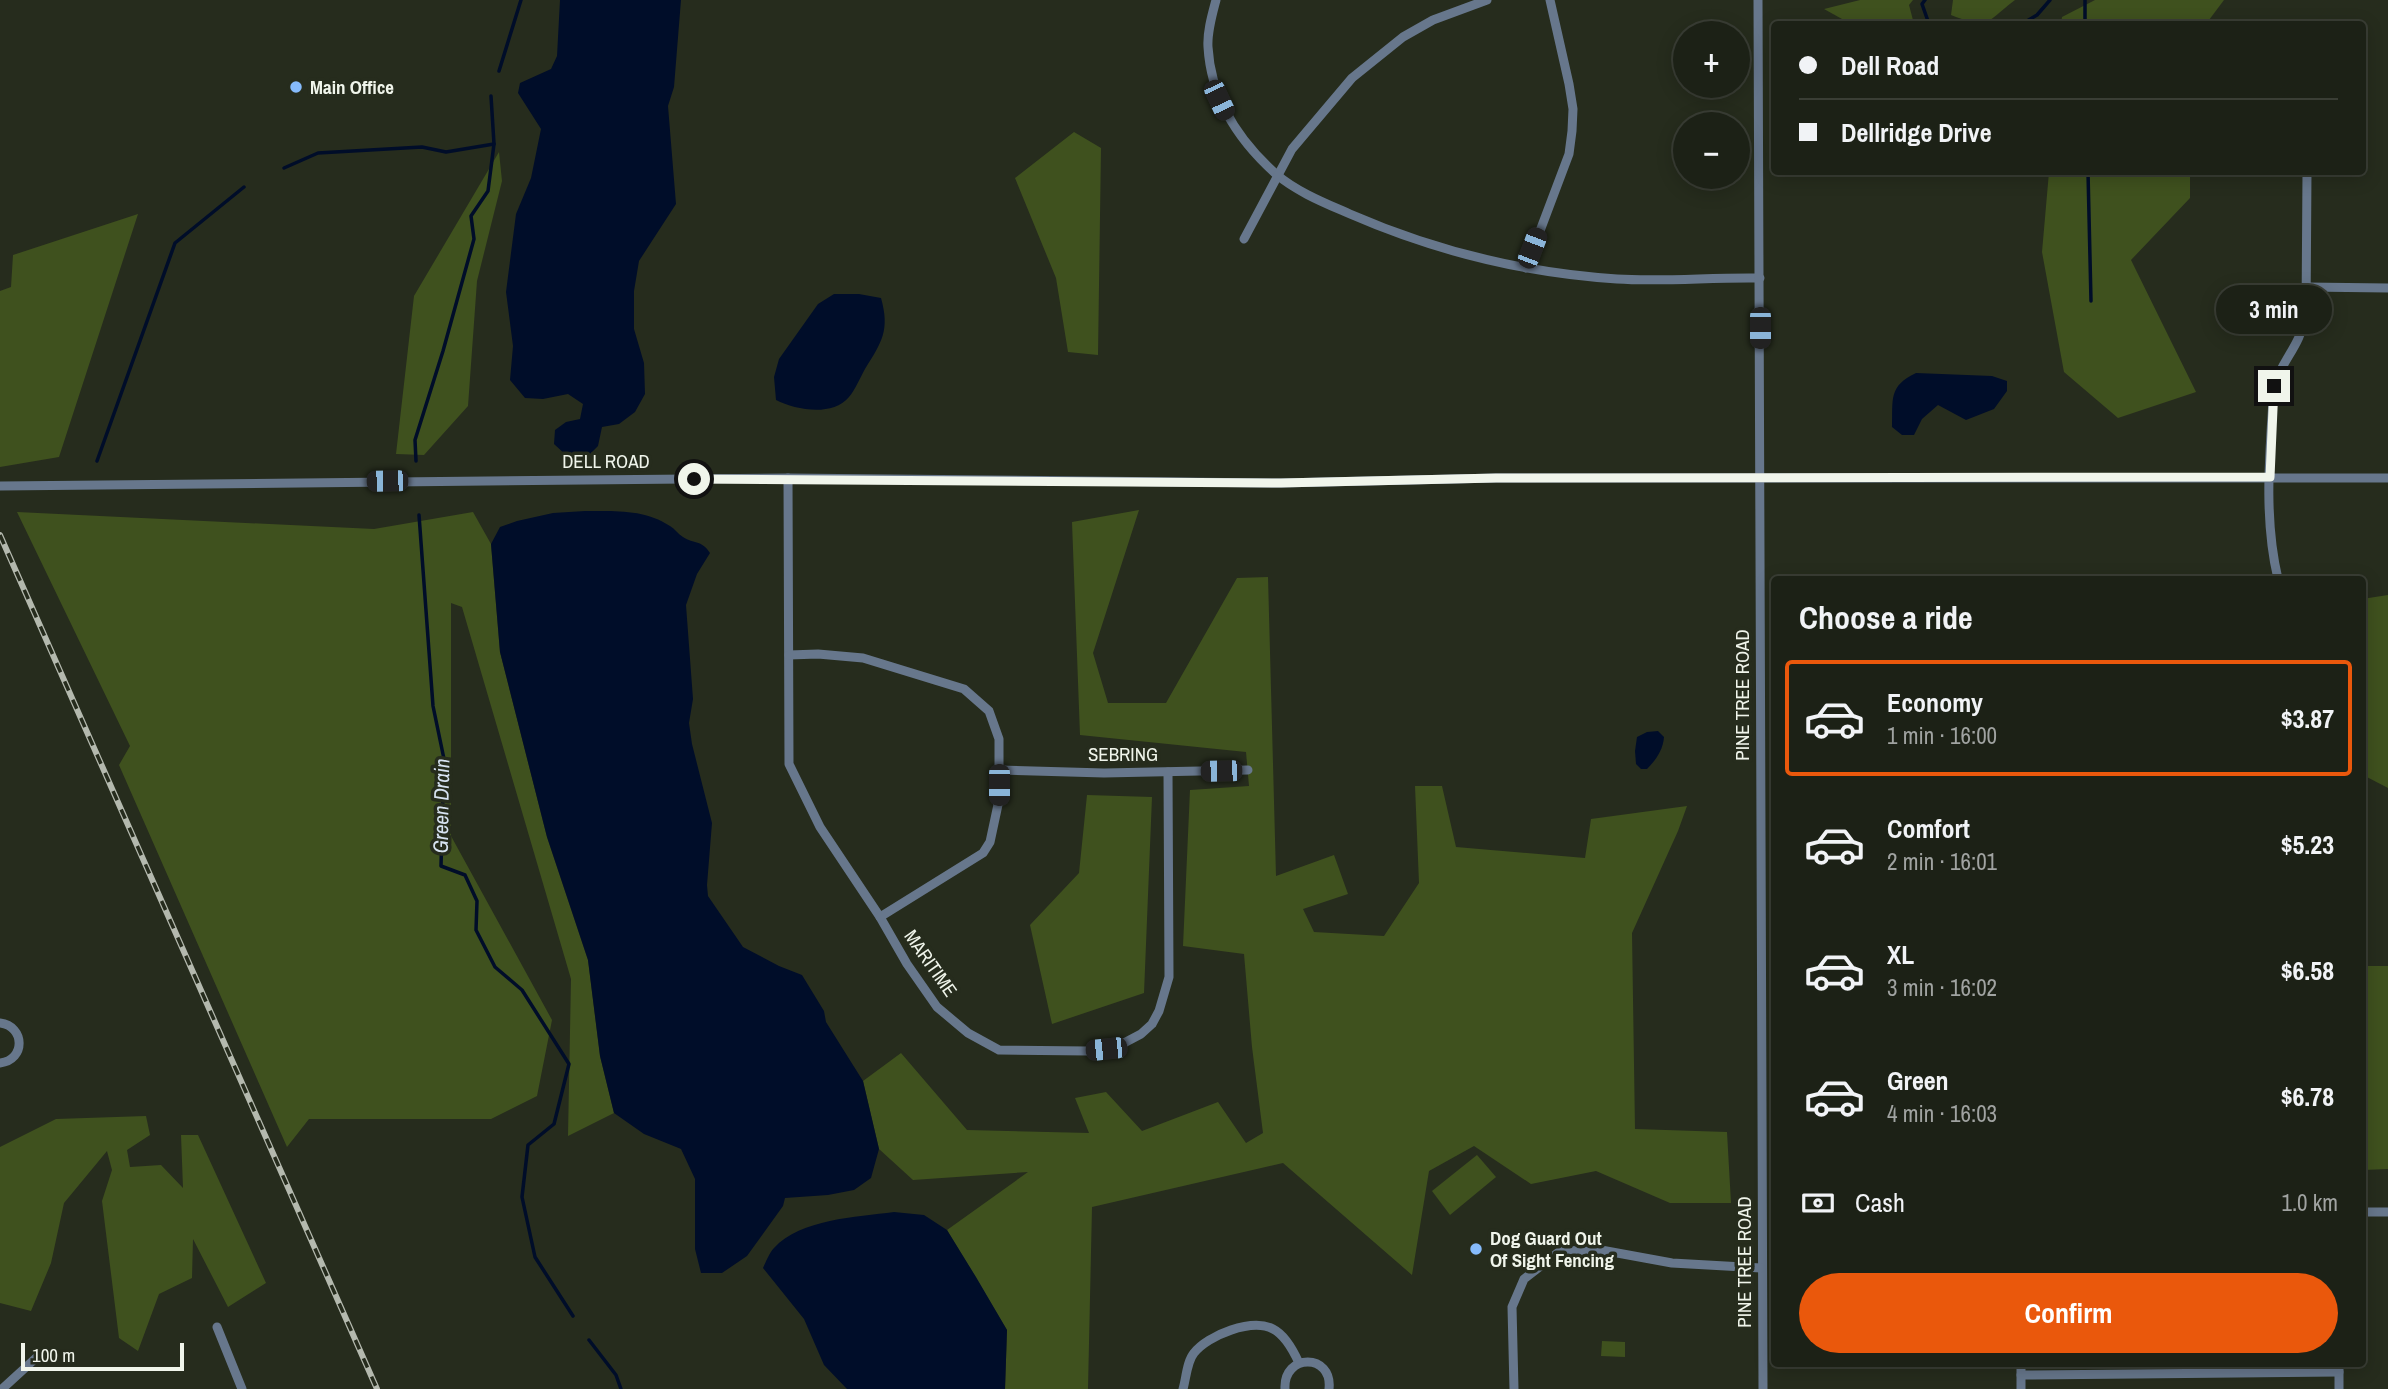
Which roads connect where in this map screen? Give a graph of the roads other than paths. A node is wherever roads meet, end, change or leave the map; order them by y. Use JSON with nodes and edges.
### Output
{"nodes":[{"id":1,"x":1216,"y":0,"type":"edge"},
{"id":2,"x":1487,"y":0,"type":"edge"},
{"id":3,"x":1550,"y":0,"type":"edge"},
{"id":4,"x":1758,"y":0,"type":"edge"},
{"id":5,"x":1278,"y":175,"type":"junction"},
{"id":6,"x":2307,"y":175,"type":"edge"},
{"id":7,"x":1244,"y":239,"type":"dead end"},
{"id":8,"x":1526,"y":268,"type":"junction"},
{"id":9,"x":1760,"y":278,"type":"junction"},
{"id":10,"x":2306,"y":287,"type":"junction"},
{"id":11,"x":2388,"y":288,"type":"edge"},
{"id":12,"x":2270,"y":477,"type":"junction"},
{"id":13,"x":788,"y":478,"type":"junction"},
{"id":14,"x":1759,"y":478,"type":"junction"},
{"id":15,"x":2388,"y":478,"type":"edge"},
{"id":16,"x":0,"y":486,"type":"edge"},
{"id":17,"x":2277,"y":576,"type":"edge"},
{"id":18,"x":789,"y":655,"type":"junction"},
{"id":19,"x":999,"y":771,"type":"junction"},
{"id":20,"x":1248,"y":771,"type":"dead end"},
{"id":21,"x":1168,"y":772,"type":"junction"},
{"id":22,"x":880,"y":917,"type":"junction"},
{"id":23,"x":0,"y":1023,"type":"edge"},
{"id":24,"x":0,"y":1063,"type":"edge"},
{"id":25,"x":2366,"y":1212,"type":"edge"},
{"id":26,"x":2388,"y":1212,"type":"edge"},
{"id":27,"x":1761,"y":1268,"type":"junction"},
{"id":28,"x":218,"y":1327,"type":"dead end"},
{"id":29,"x":37,"y":1356,"type":"dead end"},
{"id":30,"x":1299,"y":1363,"type":"junction"},
{"id":31,"x":2021,"y":1367,"type":"edge"},
{"id":32,"x":2339,"y":1368,"type":"edge"},
{"id":33,"x":2021,"y":1375,"type":"junction"},
{"id":34,"x":1,"y":1389,"type":"edge"},
{"id":35,"x":242,"y":1389,"type":"edge"},
{"id":36,"x":1183,"y":1389,"type":"edge"},
{"id":37,"x":1285,"y":1389,"type":"edge"},
{"id":38,"x":1329,"y":1389,"type":"edge"},
{"id":39,"x":1514,"y":1389,"type":"edge"},
{"id":40,"x":1763,"y":1389,"type":"edge"},
{"id":41,"x":2021,"y":1389,"type":"edge"},
{"id":42,"x":2339,"y":1389,"type":"edge"}],
"edges":[{"from":1,"to":5,"type":"street"},
{"from":2,"to":5,"type":"street"},
{"from":3,"to":8,"type":"street"},
{"from":4,"to":9,"type":"street","name":"PINE TREE ROAD"},
{"from":5,"to":7,"type":"street"},
{"from":5,"to":8,"type":"street"},
{"from":6,"to":10,"type":"street"},
{"from":8,"to":9,"type":"street"},
{"from":9,"to":14,"type":"street","name":"PINE TREE ROAD"},
{"from":10,"to":11,"type":"street"},
{"from":10,"to":12,"type":"street"},
{"from":12,"to":14,"type":"street","name":"DELL ROAD"},
{"from":12,"to":15,"type":"street","name":"DELL ROAD"},
{"from":12,"to":17,"type":"street"},
{"from":13,"to":14,"type":"street","name":"DELL ROAD"},
{"from":13,"to":16,"type":"street","name":"DELL ROAD"},
{"from":13,"to":18,"type":"street","name":"MARITIME"},
{"from":14,"to":27,"type":"street","name":"PINE TREE ROAD"},
{"from":18,"to":19,"type":"street"},
{"from":18,"to":22,"type":"street","name":"MARITIME"},
{"from":19,"to":21,"type":"street","name":"SEBRING"},
{"from":19,"to":22,"type":"street"},
{"from":20,"to":21,"type":"street","name":"SEBRING"},
{"from":21,"to":22,"type":"street","name":"MARITIME"},
{"from":23,"to":24,"type":"street"},
{"from":25,"to":26,"type":"street"},
{"from":27,"to":39,"type":"street"},
{"from":27,"to":40,"type":"street","name":"PINE TREE ROAD"},
{"from":28,"to":35,"type":"street"},
{"from":29,"to":34,"type":"street"},
{"from":30,"to":36,"type":"street"},
{"from":30,"to":37,"type":"street"},
{"from":30,"to":38,"type":"street"},
{"from":31,"to":33,"type":"street"},
{"from":32,"to":33,"type":"street"},
{"from":32,"to":42,"type":"street"},
{"from":33,"to":41,"type":"street"}]}
